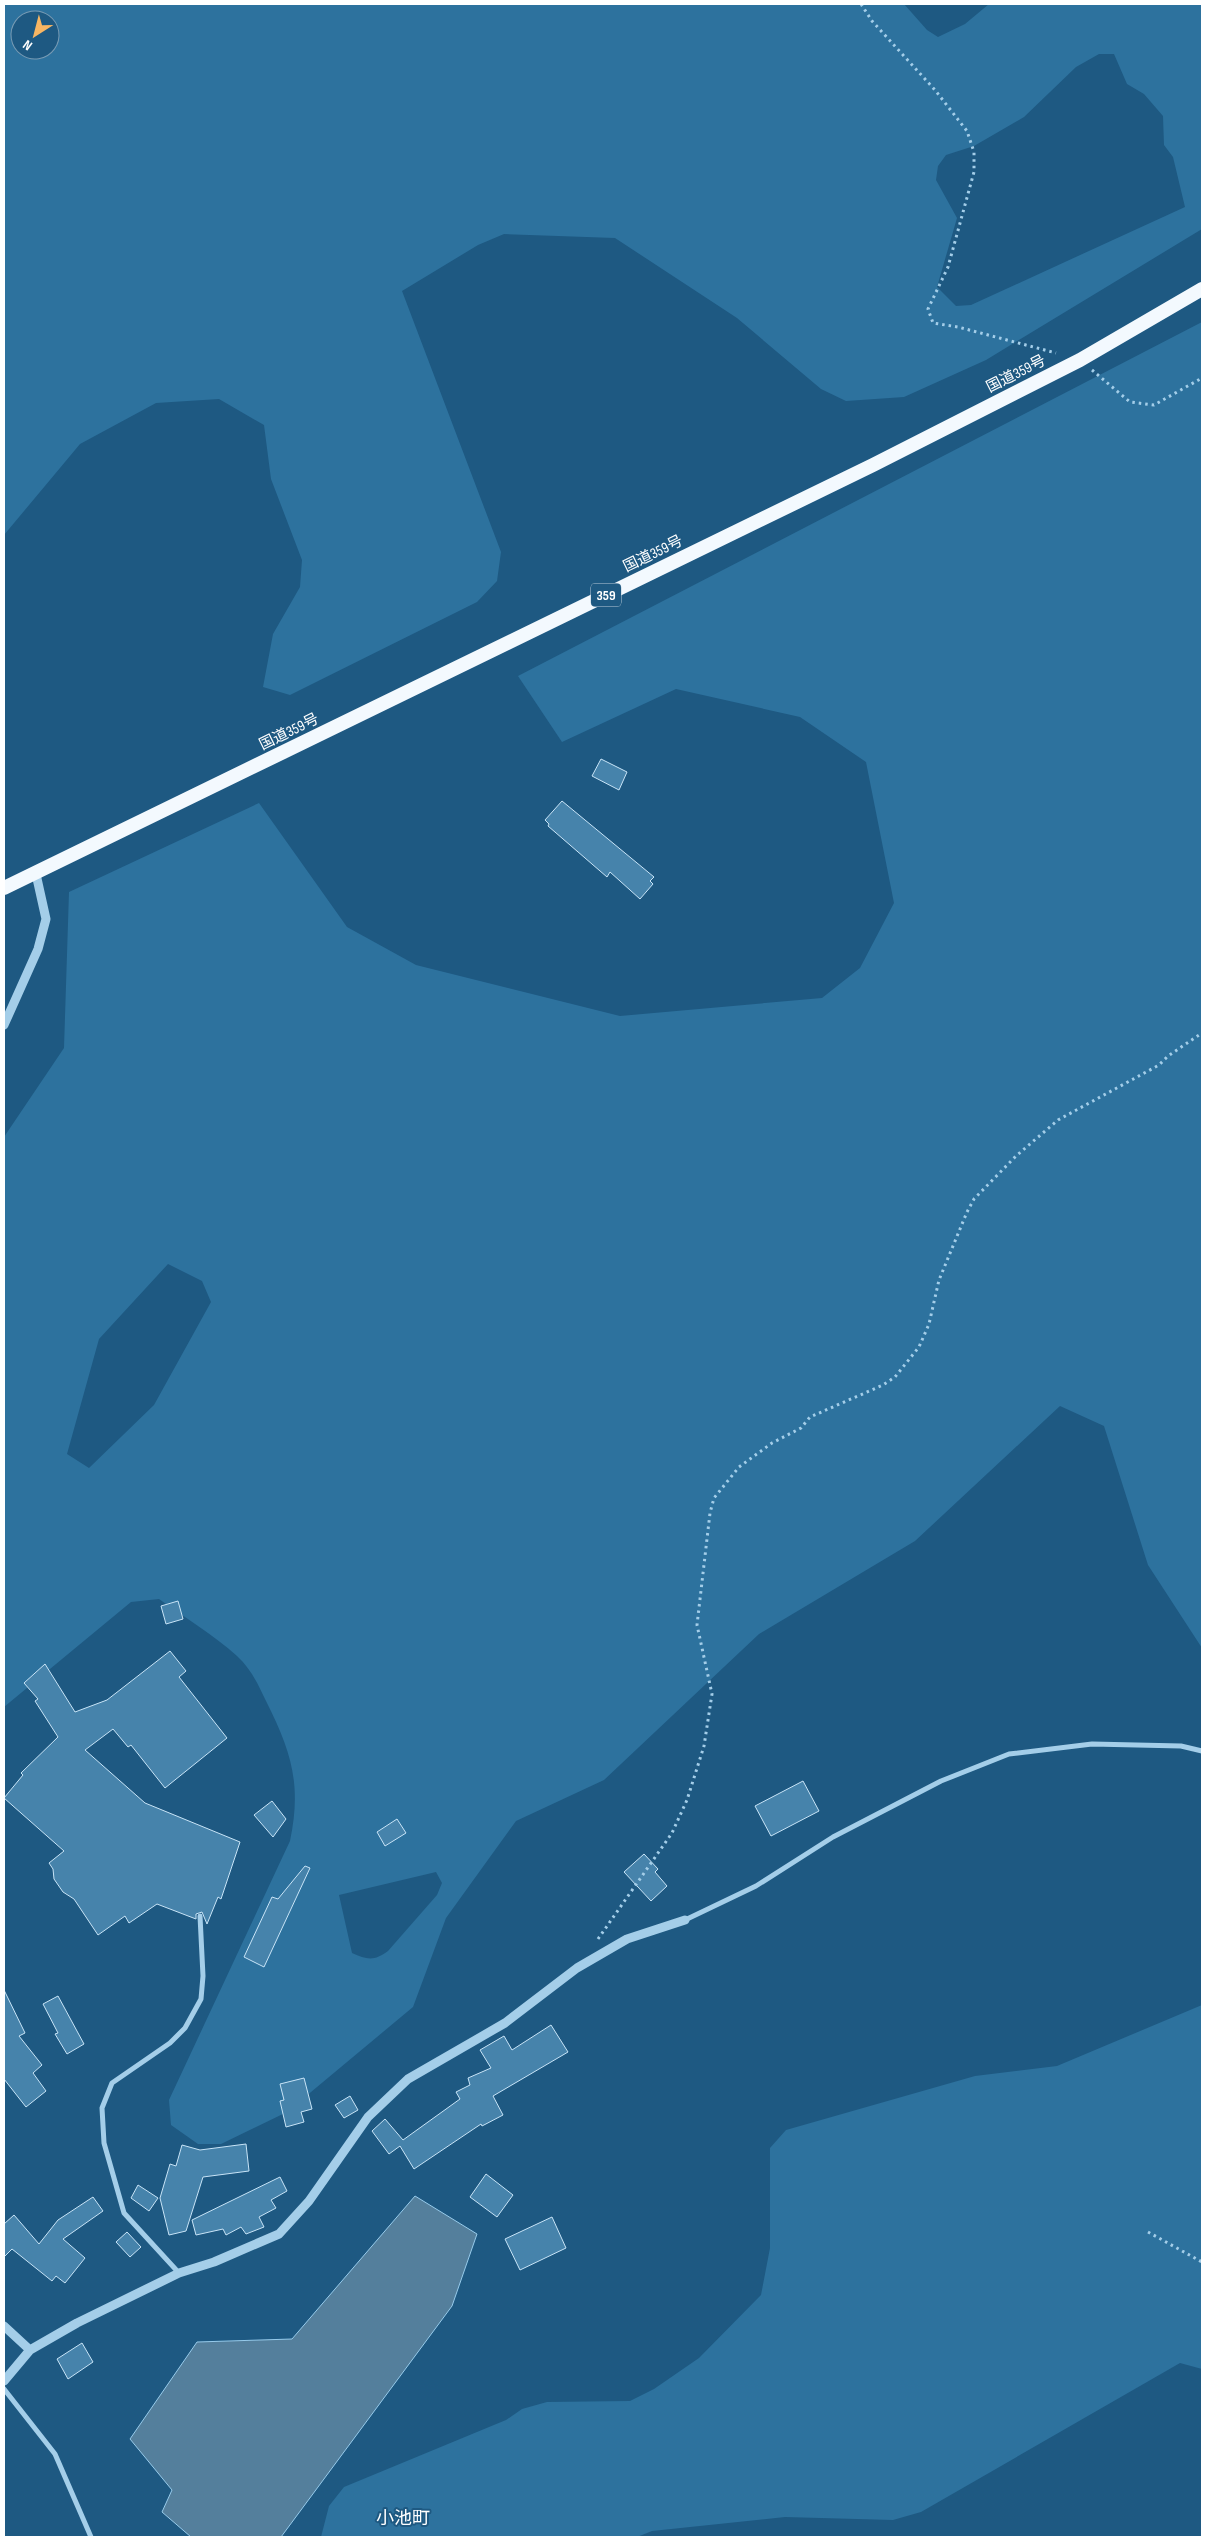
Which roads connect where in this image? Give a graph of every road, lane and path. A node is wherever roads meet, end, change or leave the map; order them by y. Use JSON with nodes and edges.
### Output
{"nodes":[{"id":1,"x":861,"y":4,"type":"edge"},
{"id":2,"x":1202,"y":289,"type":"edge"},
{"id":3,"x":1080,"y":360,"type":"junction"},
{"id":4,"x":1202,"y":378,"type":"edge"},
{"id":5,"x":36,"y":874,"type":"junction"},
{"id":6,"x":4,"y":888,"type":"edge"},
{"id":7,"x":4,"y":1025,"type":"edge"},
{"id":8,"x":1202,"y":1033,"type":"edge"},
{"id":9,"x":1202,"y":1751,"type":"edge"},
{"id":10,"x":200,"y":1916,"type":"dead end"},
{"id":11,"x":685,"y":1920,"type":"joint"},
{"id":12,"x":594,"y":1944,"type":"dead end"},
{"id":13,"x":1148,"y":2232,"type":"dead end"},
{"id":14,"x":1202,"y":2262,"type":"edge"},
{"id":15,"x":178,"y":2273,"type":"junction"},
{"id":16,"x":4,"y":2326,"type":"edge"},
{"id":17,"x":30,"y":2350,"type":"junction"},
{"id":18,"x":4,"y":2381,"type":"edge"},
{"id":19,"x":4,"y":2389,"type":"edge"},
{"id":20,"x":91,"y":2537,"type":"edge"}],
"edges":[{"from":1,"to":3,"type":"path"},
{"from":2,"to":3,"type":"highway","name":"国道359号","number":"359"},
{"from":3,"to":4,"type":"path"},
{"from":3,"to":5,"type":"highway","name":"国道359号","number":"359"},
{"from":5,"to":6,"type":"highway","name":"国道359号","number":"359"},
{"from":5,"to":7,"type":"street"},
{"from":8,"to":12,"type":"path"},
{"from":9,"to":11,"type":"street"},
{"from":10,"to":15,"type":"street"},
{"from":11,"to":15,"type":"street"},
{"from":13,"to":14,"type":"path"},
{"from":15,"to":17,"type":"street"},
{"from":16,"to":17,"type":"street"},
{"from":17,"to":18,"type":"street"},
{"from":19,"to":20,"type":"street"}]}
